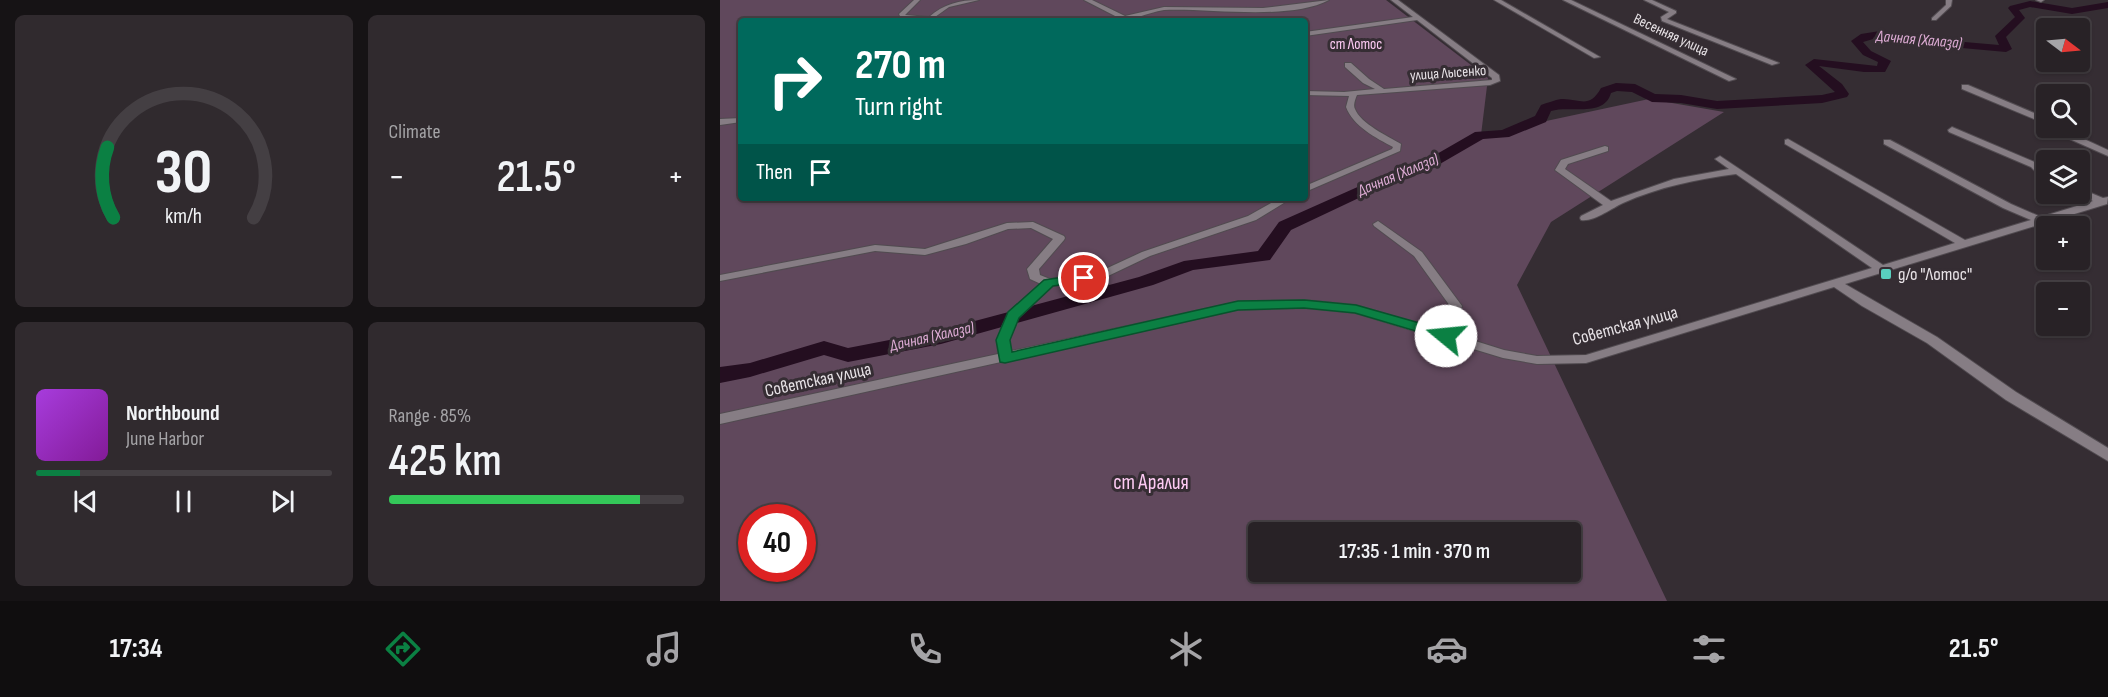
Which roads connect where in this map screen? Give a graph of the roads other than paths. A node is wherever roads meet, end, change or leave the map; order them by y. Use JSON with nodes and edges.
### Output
{"nodes":[{"id":1,"x":917,"y":0,"type":"edge"},
{"id":2,"x":976,"y":0,"type":"edge"},
{"id":3,"x":1087,"y":0,"type":"edge"},
{"id":4,"x":1154,"y":0,"type":"edge"},
{"id":5,"x":1326,"y":0,"type":"edge"},
{"id":6,"x":1394,"y":0,"type":"edge"},
{"id":7,"x":1497,"y":0,"type":"edge"},
{"id":8,"x":1566,"y":0,"type":"edge"},
{"id":9,"x":1647,"y":0,"type":"edge"},
{"id":10,"x":1949,"y":0,"type":"edge"},
{"id":11,"x":1165,"y":8,"type":"junction"},
{"id":12,"x":913,"y":18,"type":"edge"},
{"id":13,"x":933,"y":18,"type":"edge"},
{"id":14,"x":1118,"y":18,"type":"edge"},
{"id":15,"x":1128,"y":18,"type":"edge"},
{"id":16,"x":1419,"y":18,"type":"junction"},
{"id":17,"x":1934,"y":19,"type":"dead end"},
{"id":18,"x":1308,"y":34,"type":"edge"},
{"id":19,"x":1596,"y":57,"type":"dead end"},
{"id":20,"x":1775,"y":63,"type":"dead end"},
{"id":21,"x":1348,"y":65,"type":"dead end"},
{"id":22,"x":1732,"y":79,"type":"dead end"},
{"id":23,"x":1965,"y":87,"type":"dead end"},
{"id":24,"x":1383,"y":91,"type":"junction"},
{"id":25,"x":1308,"y":93,"type":"edge"},
{"id":26,"x":1354,"y":93,"type":"junction"},
{"id":27,"x":2036,"y":117,"type":"edge"},
{"id":28,"x":738,"y":120,"type":"edge"},
{"id":29,"x":720,"y":122,"type":"edge"},
{"id":30,"x":1952,"y":130,"type":"dead end"},
{"id":31,"x":2075,"y":138,"type":"edge"},
{"id":32,"x":1788,"y":142,"type":"dead end"},
{"id":33,"x":1887,"y":142,"type":"dead end"},
{"id":34,"x":1605,"y":149,"type":"dead end"},
{"id":35,"x":2108,"y":153,"type":"edge"},
{"id":36,"x":1720,"y":159,"type":"dead end"},
{"id":37,"x":2036,"y":167,"type":"edge"},
{"id":38,"x":1736,"y":171,"type":"junction"},
{"id":39,"x":1308,"y":188,"type":"edge"},
{"id":40,"x":2090,"y":196,"type":"edge"},
{"id":41,"x":1282,"y":201,"type":"edge"},
{"id":42,"x":2105,"y":201,"type":"edge"},
{"id":43,"x":1609,"y":204,"type":"junction"},
{"id":44,"x":2053,"y":216,"type":"edge"},
{"id":45,"x":1585,"y":218,"type":"dead end"},
{"id":46,"x":2036,"y":219,"type":"edge"},
{"id":47,"x":2036,"y":221,"type":"edge"},
{"id":48,"x":1378,"y":224,"type":"dead end"},
{"id":49,"x":1963,"y":243,"type":"junction"},
{"id":50,"x":1880,"y":268,"type":"junction"},
{"id":51,"x":720,"y":278,"type":"edge"},
{"id":52,"x":1049,"y":283,"type":"junction"},
{"id":53,"x":1837,"y":284,"type":"junction"},
{"id":54,"x":1446,"y":336,"type":"junction"},
{"id":55,"x":1005,"y":358,"type":"junction"},
{"id":56,"x":720,"y":419,"type":"edge"},
{"id":57,"x":2108,"y":455,"type":"edge"}],
"edges":[{"from":1,"to":12,"type":"street"},
{"from":2,"to":13,"type":"street"},
{"from":3,"to":14,"type":"street"},
{"from":4,"to":11,"type":"street"},
{"from":5,"to":11,"type":"street"},
{"from":6,"to":16,"type":"street","name":"улица Лысенко"},
{"from":7,"to":19,"type":"street"},
{"from":8,"to":22,"type":"street","name":"Весенняя улица"},
{"from":9,"to":20,"type":"street"},
{"from":10,"to":17,"type":"street"},
{"from":11,"to":15,"type":"street"},
{"from":16,"to":18,"type":"street"},
{"from":16,"to":24,"type":"street","name":"улица Лысенко"},
{"from":21,"to":24,"type":"street"},
{"from":23,"to":27,"type":"street"},
{"from":24,"to":26,"type":"street","name":"улица Лысенко"},
{"from":25,"to":26,"type":"street","name":"улица Лысенко"},
{"from":26,"to":39,"type":"street"},
{"from":28,"to":29,"type":"street"},
{"from":30,"to":37,"type":"street"},
{"from":31,"to":35,"type":"street"},
{"from":32,"to":49,"type":"street"},
{"from":33,"to":46,"type":"street"},
{"from":34,"to":43,"type":"street"},
{"from":36,"to":38,"type":"street"},
{"from":38,"to":43,"type":"street"},
{"from":38,"to":50,"type":"street"},
{"from":40,"to":42,"type":"street"},
{"from":41,"to":52,"type":"street"},
{"from":42,"to":44,"type":"street","name":"Советская улица"},
{"from":43,"to":45,"type":"street"},
{"from":47,"to":49,"type":"street","name":"Советская улица"},
{"from":48,"to":54,"type":"street"},
{"from":49,"to":50,"type":"street","name":"Советская улица"},
{"from":50,"to":53,"type":"street","name":"Советская улица"},
{"from":51,"to":52,"type":"street"},
{"from":52,"to":55,"type":"street"},
{"from":53,"to":54,"type":"street","name":"Советская улица"},
{"from":53,"to":57,"type":"street"},
{"from":54,"to":55,"type":"street","name":"Советская улица"},
{"from":55,"to":56,"type":"street","name":"Советская улица"}]}
